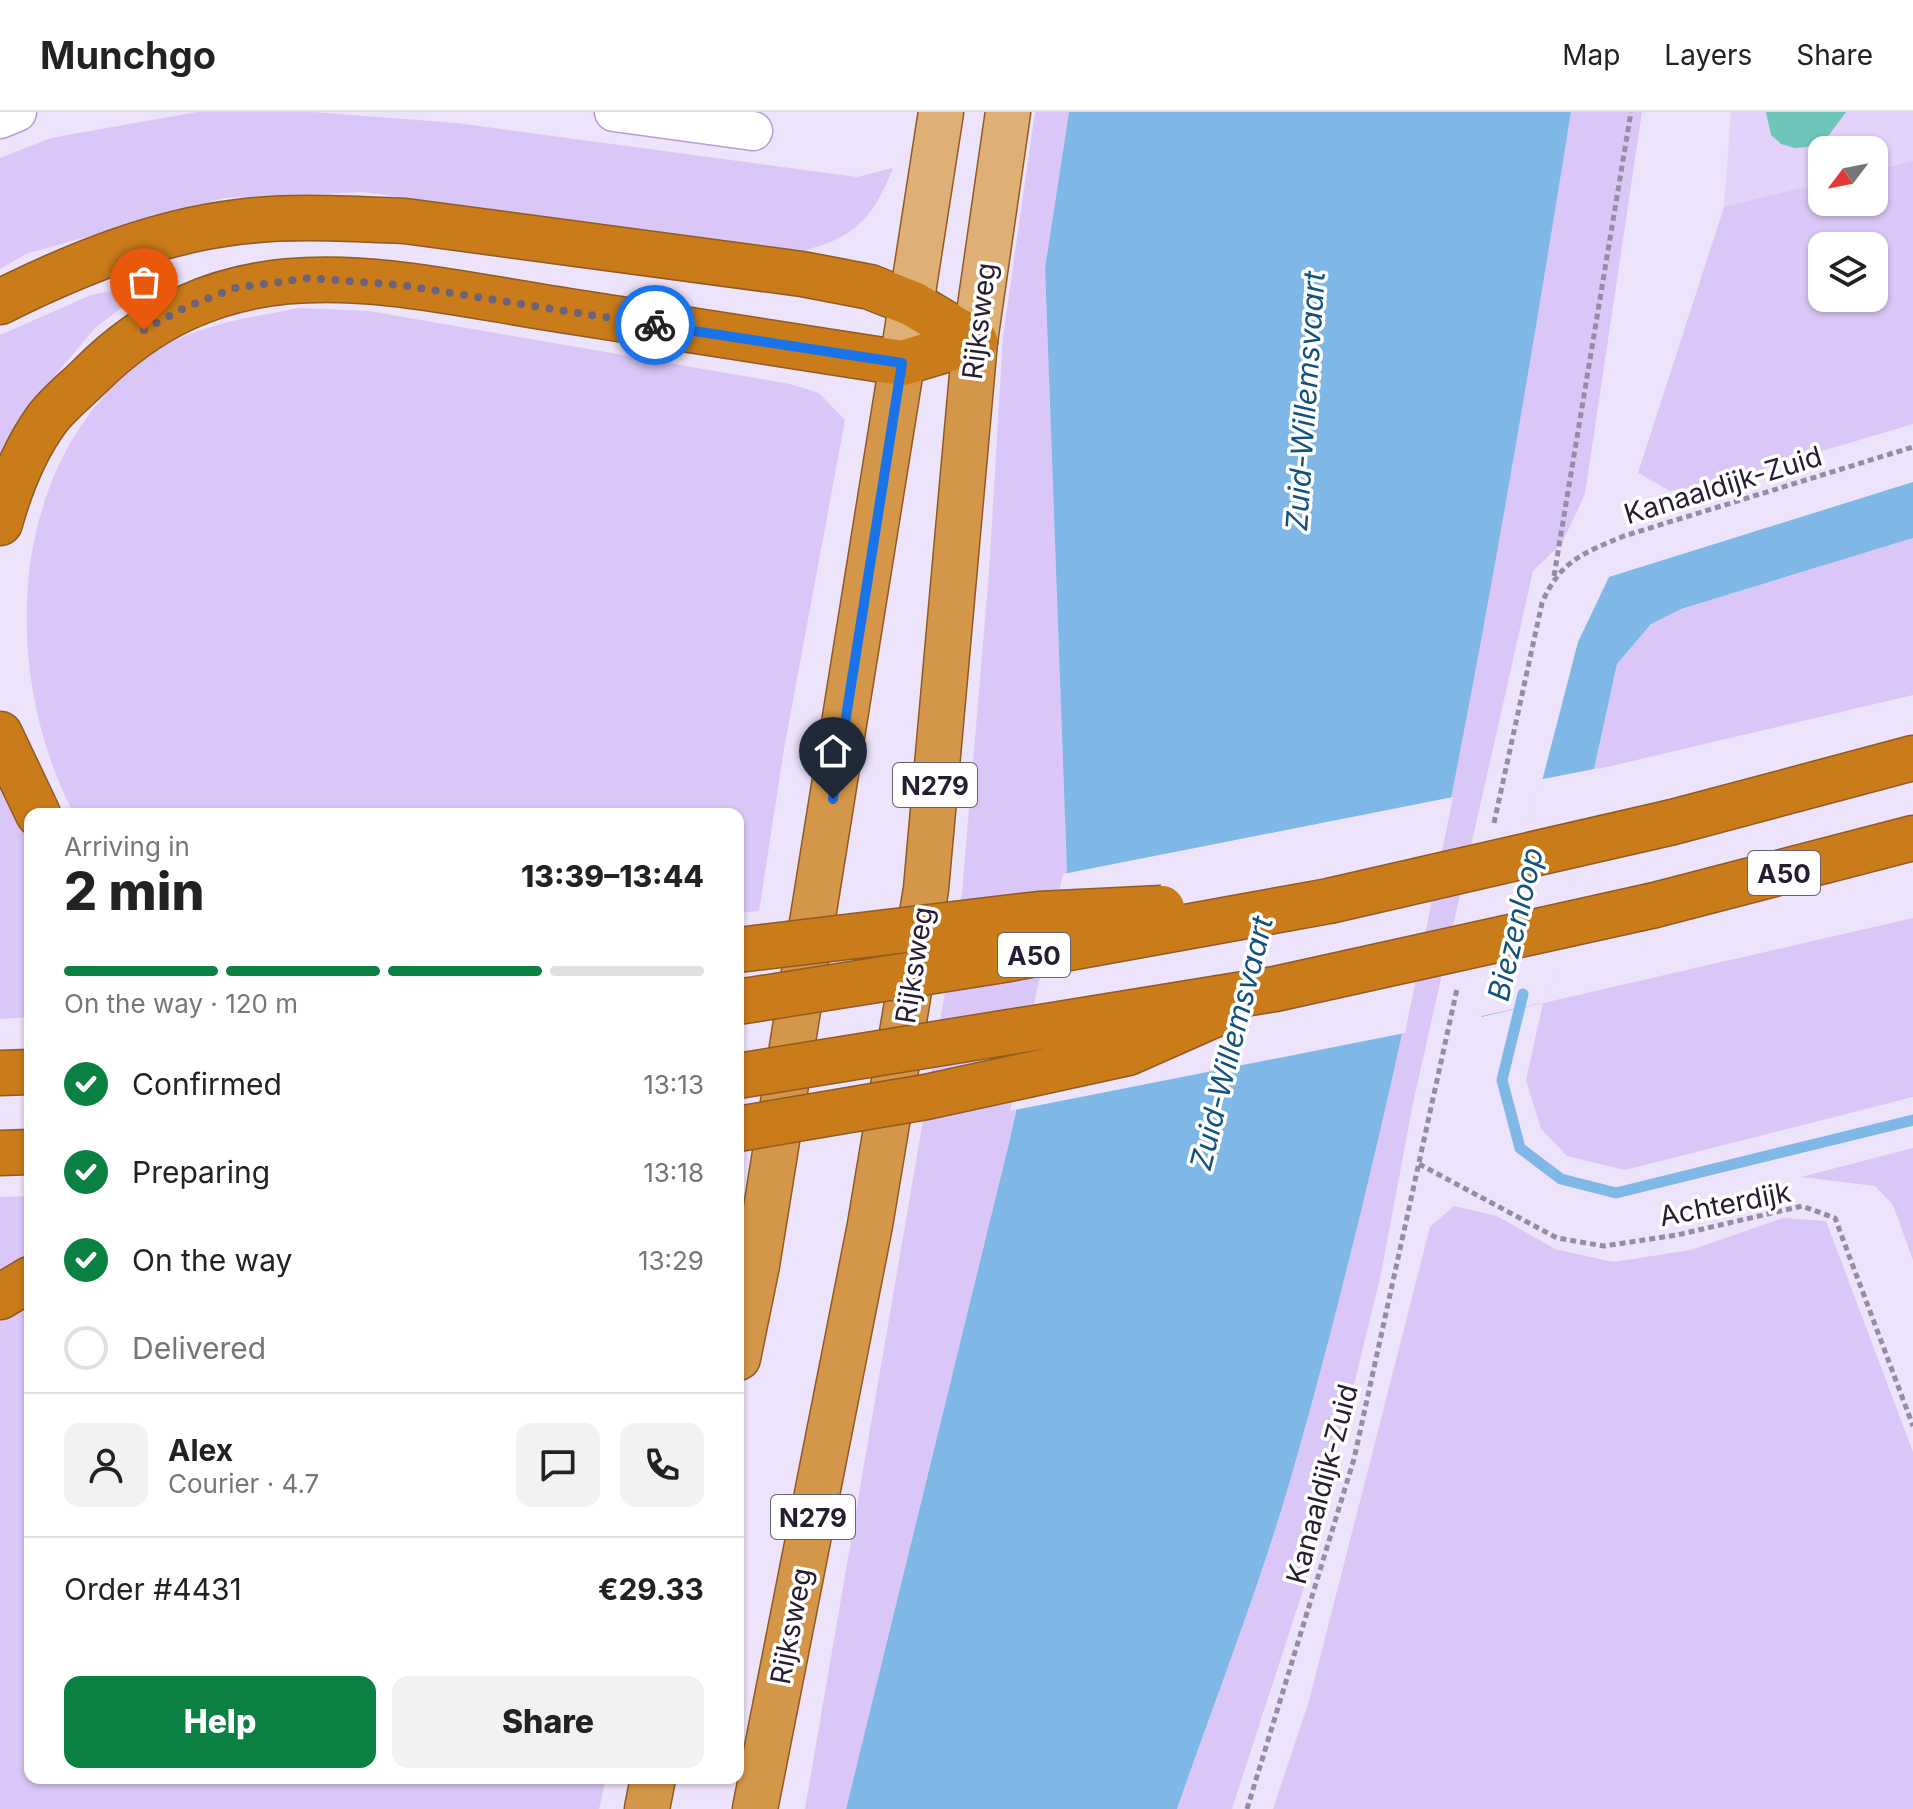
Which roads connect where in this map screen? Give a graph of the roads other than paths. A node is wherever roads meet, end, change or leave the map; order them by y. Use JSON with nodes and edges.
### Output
{"nodes":[{"id":1,"x":17,"y":112,"type":"edge"},
{"id":2,"x":614,"y":112,"type":"edge"},
{"id":3,"x":941,"y":112,"type":"edge"},
{"id":4,"x":1008,"y":112,"type":"edge"},
{"id":5,"x":0,"y":119,"type":"edge"},
{"id":6,"x":753,"y":131,"type":"dead end"},
{"id":7,"x":0,"y":302,"type":"edge"},
{"id":8,"x":913,"y":304,"type":"junction"},
{"id":9,"x":975,"y":341,"type":"junction"},
{"id":10,"x":902,"y":363,"type":"junction"},
{"id":11,"x":0,"y":523,"type":"edge"},
{"id":12,"x":0,"y":734,"type":"edge"},
{"id":13,"x":1913,"y":758,"type":"edge"},
{"id":14,"x":35,"y":808,"type":"edge"},
{"id":15,"x":1913,"y":838,"type":"edge"},
{"id":16,"x":1329,"y":901,"type":"junction"},
{"id":17,"x":744,"y":949,"type":"edge"},
{"id":18,"x":1275,"y":989,"type":"junction"},
{"id":19,"x":744,"y":1001,"type":"edge"},
{"id":20,"x":24,"y":1072,"type":"edge"},
{"id":21,"x":0,"y":1073,"type":"edge"},
{"id":22,"x":744,"y":1075,"type":"edge"},
{"id":23,"x":744,"y":1128,"type":"edge"},
{"id":24,"x":24,"y":1152,"type":"edge"},
{"id":25,"x":0,"y":1153,"type":"edge"},
{"id":26,"x":24,"y":1283,"type":"edge"},
{"id":27,"x":0,"y":1297,"type":"edge"},
{"id":28,"x":744,"y":1327,"type":"edge"},
{"id":29,"x":652,"y":1784,"type":"edge"},
{"id":30,"x":647,"y":1809,"type":"edge"},
{"id":31,"x":755,"y":1809,"type":"edge"}],
"edges":[{"from":1,"to":5,"type":"street"},
{"from":2,"to":6,"type":"street"},
{"from":3,"to":8,"type":"main road"},
{"from":4,"to":9,"type":"main road","name":"Rijksweg","number":"N279"},
{"from":7,"to":8,"type":"highway"},
{"from":8,"to":9,"type":"highway"},
{"from":8,"to":10,"type":"main road"},
{"from":9,"to":10,"type":"highway"},
{"from":9,"to":31,"type":"highway","name":"Rijksweg","number":"N279"},
{"from":10,"to":11,"type":"highway"},
{"from":10,"to":28,"type":"highway"},
{"from":12,"to":14,"type":"highway"},
{"from":13,"to":16,"type":"highway","number":"A50","bridge":true},
{"from":15,"to":18,"type":"highway","number":"A50","bridge":true},
{"from":16,"to":17,"type":"highway","number":"A50","bridge":true},
{"from":16,"to":19,"type":"highway","number":"A50","bridge":true},
{"from":18,"to":22,"type":"highway","number":"A50","bridge":true},
{"from":18,"to":23,"type":"highway","number":"A50","bridge":true},
{"from":20,"to":21,"type":"highway"},
{"from":24,"to":25,"type":"highway"},
{"from":26,"to":27,"type":"highway"},
{"from":29,"to":30,"type":"highway"}]}
